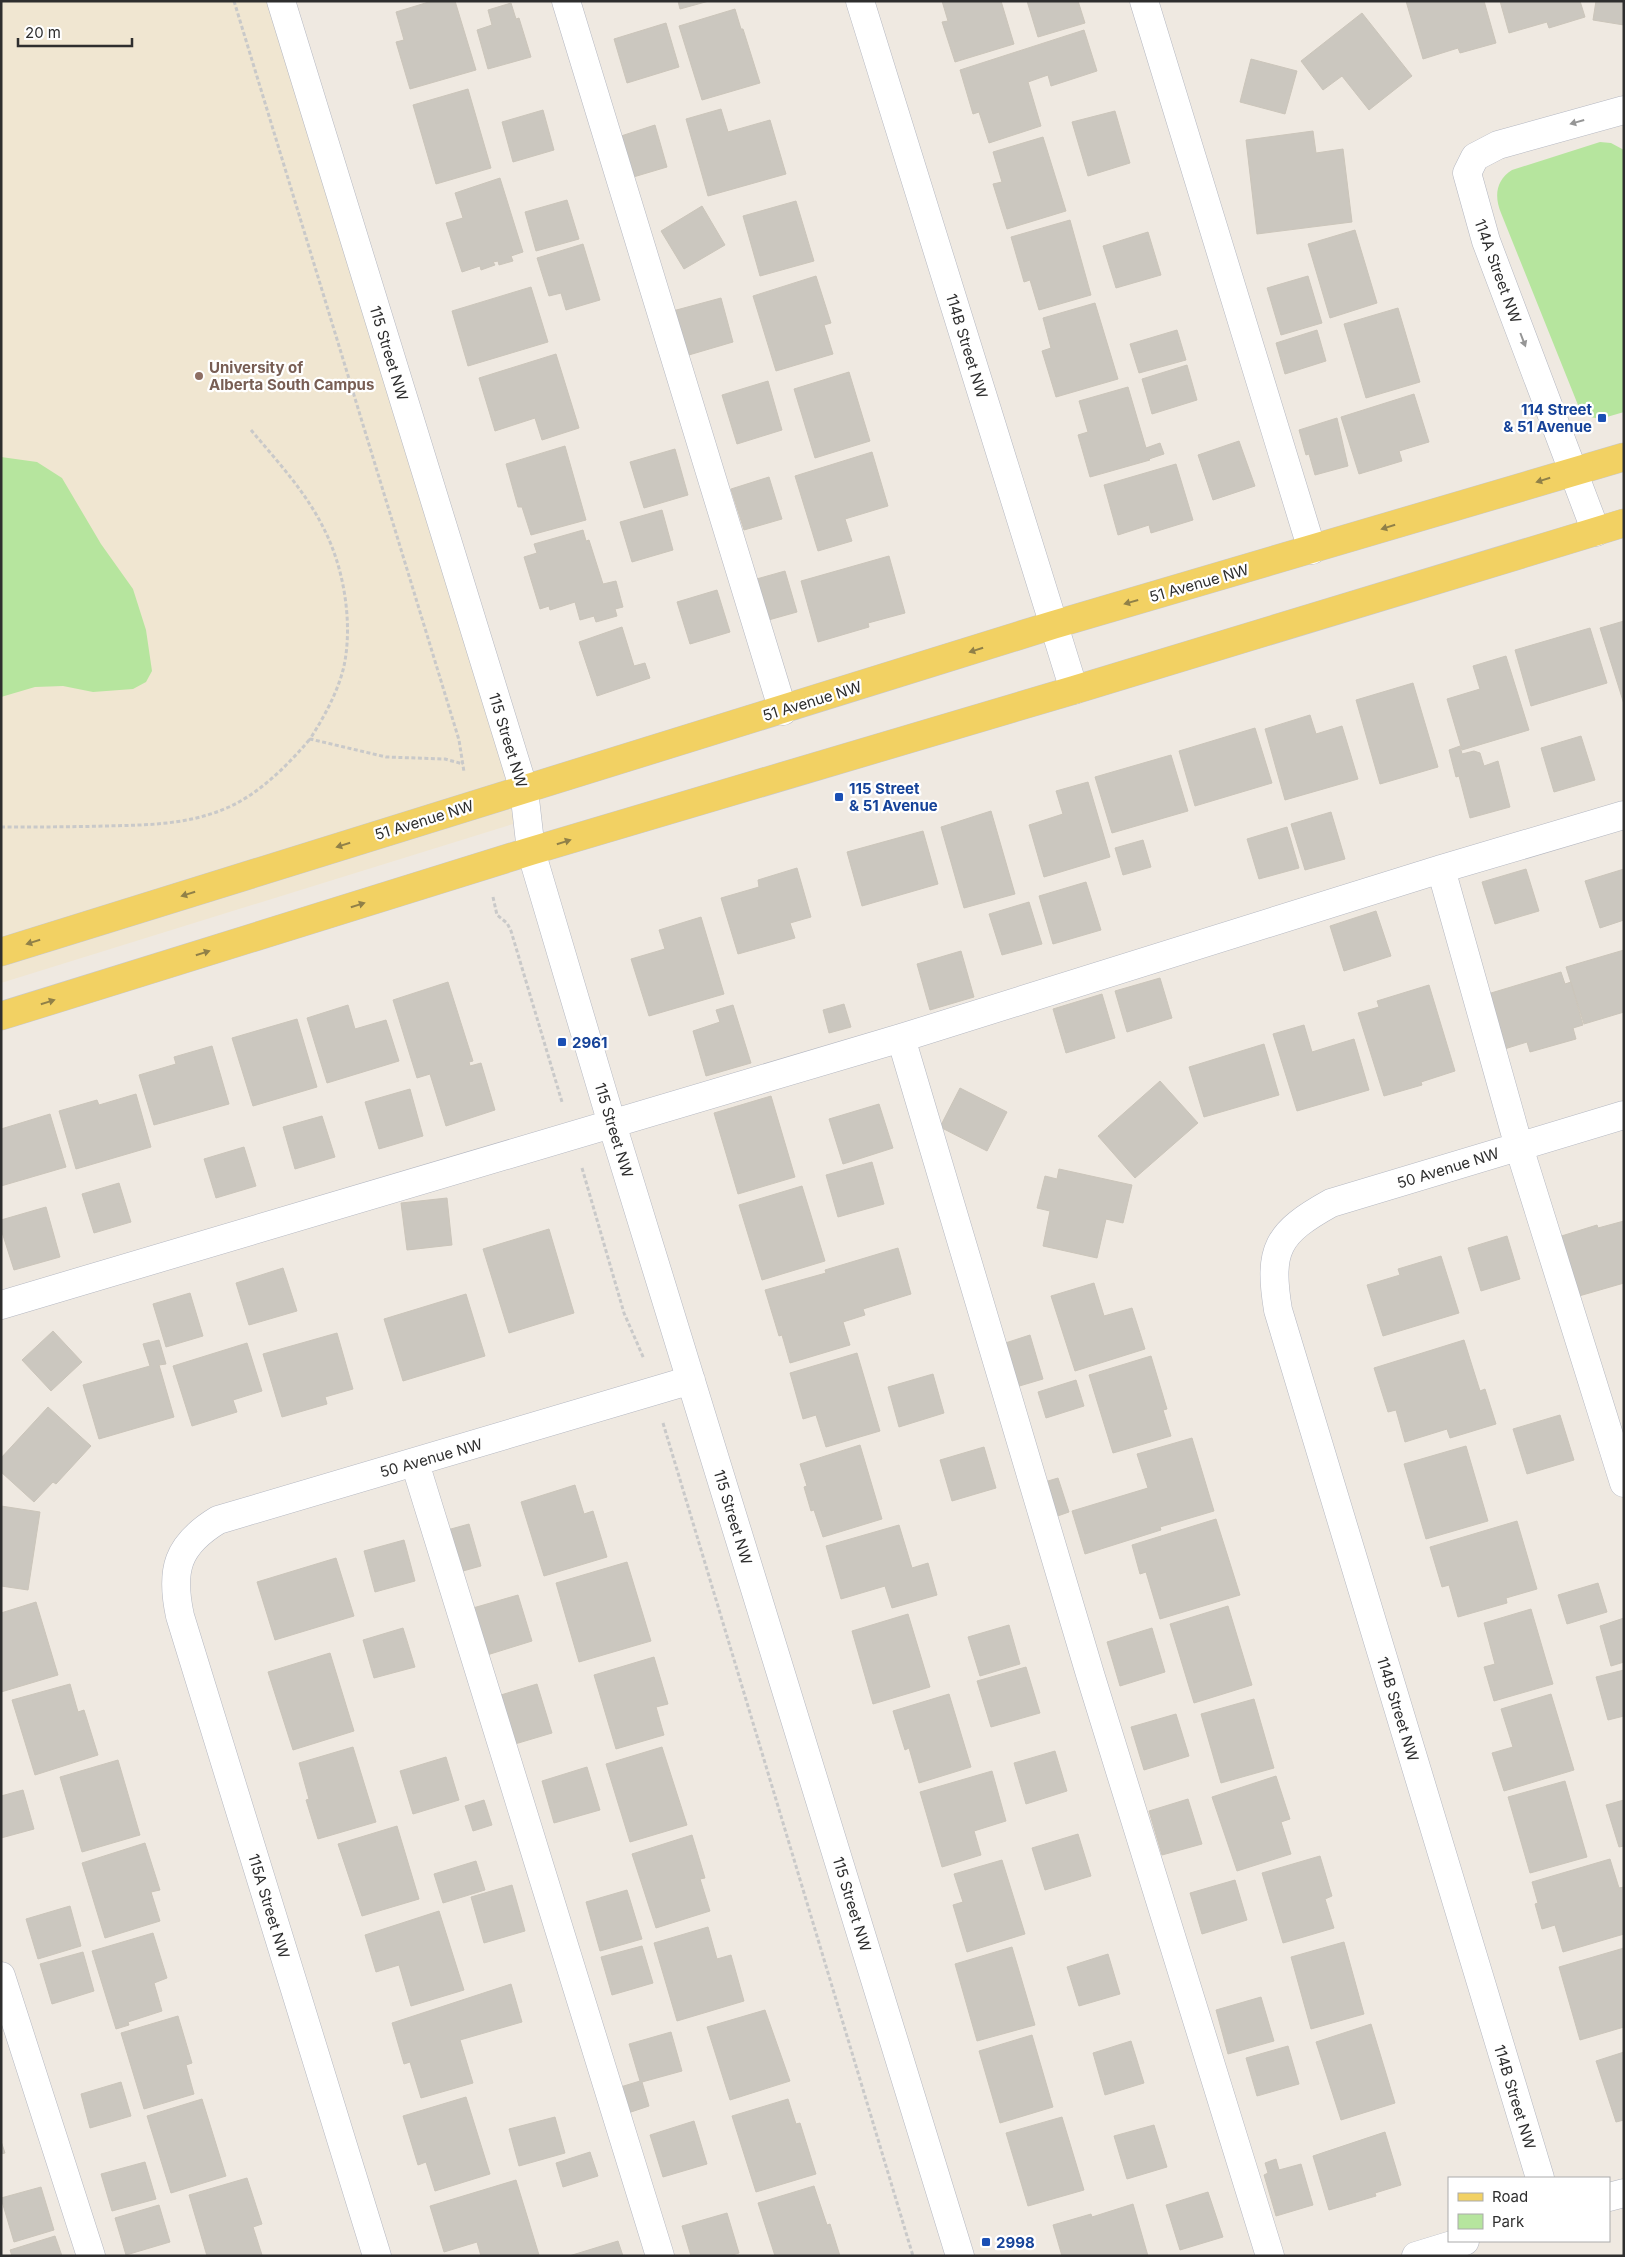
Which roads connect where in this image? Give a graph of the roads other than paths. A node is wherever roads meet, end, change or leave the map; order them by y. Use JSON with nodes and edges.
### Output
{"nodes":[{"id":1,"x":280,"y":1,"type":"edge"},
{"id":2,"x":566,"y":1,"type":"edge"},
{"id":3,"x":860,"y":1,"type":"edge"},
{"id":4,"x":1144,"y":1,"type":"edge"},
{"id":5,"x":1624,"y":110,"type":"edge"},
{"id":6,"x":1624,"y":457,"type":"edge"},
{"id":7,"x":1574,"y":471,"type":"junction"},
{"id":8,"x":1624,"y":523,"type":"edge"},
{"id":9,"x":1596,"y":532,"type":"junction"},
{"id":10,"x":1312,"y":550,"type":"junction"},
{"id":11,"x":1053,"y":625,"type":"junction"},
{"id":12,"x":1074,"y":690,"type":"junction"},
{"id":13,"x":782,"y":710,"type":"junction"},
{"id":14,"x":524,"y":790,"type":"junction"},
{"id":15,"x":1624,"y":815,"type":"edge"},
{"id":16,"x":531,"y":851,"type":"junction"},
{"id":17,"x":1440,"y":869,"type":"junction"},
{"id":18,"x":1,"y":952,"type":"edge"},
{"id":19,"x":1,"y":1016,"type":"edge"},
{"id":20,"x":901,"y":1038,"type":"junction"},
{"id":21,"x":1624,"y":1115,"type":"edge"},
{"id":22,"x":612,"y":1124,"type":"junction"},
{"id":23,"x":1519,"y":1147,"type":"junction"},
{"id":24,"x":1282,"y":1239,"type":"joint"},
{"id":25,"x":1,"y":1305,"type":"edge"},
{"id":26,"x":691,"y":1380,"type":"junction"},
{"id":27,"x":1614,"y":1418,"type":"edge"},
{"id":28,"x":415,"y":1463,"type":"junction"},
{"id":29,"x":1624,"y":1484,"type":"edge"},
{"id":30,"x":182,"y":1554,"type":"joint"},
{"id":31,"x":1,"y":1976,"type":"edge"},
{"id":32,"x":1540,"y":2177,"type":"edge"},
{"id":33,"x":1624,"y":2193,"type":"edge"},
{"id":34,"x":1610,"y":2197,"type":"edge"},
{"id":35,"x":1462,"y":2242,"type":"edge"},
{"id":36,"x":91,"y":2256,"type":"edge"},
{"id":37,"x":378,"y":2256,"type":"edge"},
{"id":38,"x":660,"y":2256,"type":"edge"},
{"id":39,"x":960,"y":2256,"type":"edge"},
{"id":40,"x":1270,"y":2256,"type":"edge"},
{"id":41,"x":1416,"y":2256,"type":"edge"}],
"edges":[{"from":1,"to":14,"type":"street","name":"115 Street NW"},
{"from":2,"to":13,"type":"street"},
{"from":3,"to":11,"type":"street","name":"114B Street NW"},
{"from":4,"to":10,"type":"street"},
{"from":5,"to":7,"type":"street","name":"114A Street NW","one_way":true},
{"from":6,"to":7,"type":"main road","name":"51 Avenue NW"},
{"from":7,"to":9,"type":"street","name":"114A Street NW"},
{"from":7,"to":10,"type":"main road","name":"51 Avenue NW","one_way":true},
{"from":8,"to":9,"type":"main road"},
{"from":9,"to":12,"type":"main road"},
{"from":10,"to":11,"type":"main road","name":"51 Avenue NW","one_way":true},
{"from":11,"to":12,"type":"street","name":"114B Street NW"},
{"from":11,"to":13,"type":"main road","name":"51 Avenue NW","one_way":true},
{"from":16,"to":12,"type":"main road","one_way":true},
{"from":13,"to":14,"type":"main road","name":"51 Avenue NW"},
{"from":14,"to":16,"type":"street","name":"115 Street NW"},
{"from":14,"to":18,"type":"main road","name":"51 Avenue NW","one_way":true},
{"from":15,"to":17,"type":"street"},
{"from":19,"to":16,"type":"main road","one_way":true},
{"from":16,"to":22,"type":"street","name":"115 Street NW"},
{"from":17,"to":20,"type":"street"},
{"from":17,"to":23,"type":"street"},
{"from":20,"to":22,"type":"street"},
{"from":20,"to":40,"type":"street"},
{"from":21,"to":23,"type":"street","name":"50 Avenue NW"},
{"from":22,"to":25,"type":"street"},
{"from":22,"to":26,"type":"street","name":"115 Street NW"},
{"from":23,"to":24,"type":"street","name":"50 Avenue NW"},
{"from":23,"to":27,"type":"street"},
{"from":24,"to":32,"type":"street","name":"114B Street NW"},
{"from":26,"to":28,"type":"street","name":"50 Avenue NW"},
{"from":26,"to":39,"type":"street","name":"115 Street NW"},
{"from":27,"to":29,"type":"street"},
{"from":28,"to":30,"type":"street","name":"50 Avenue NW"},
{"from":28,"to":38,"type":"street"},
{"from":30,"to":37,"type":"street","name":"115A Street NW"},
{"from":31,"to":36,"type":"street"},
{"from":33,"to":34,"type":"street"},
{"from":35,"to":41,"type":"street"}]}
